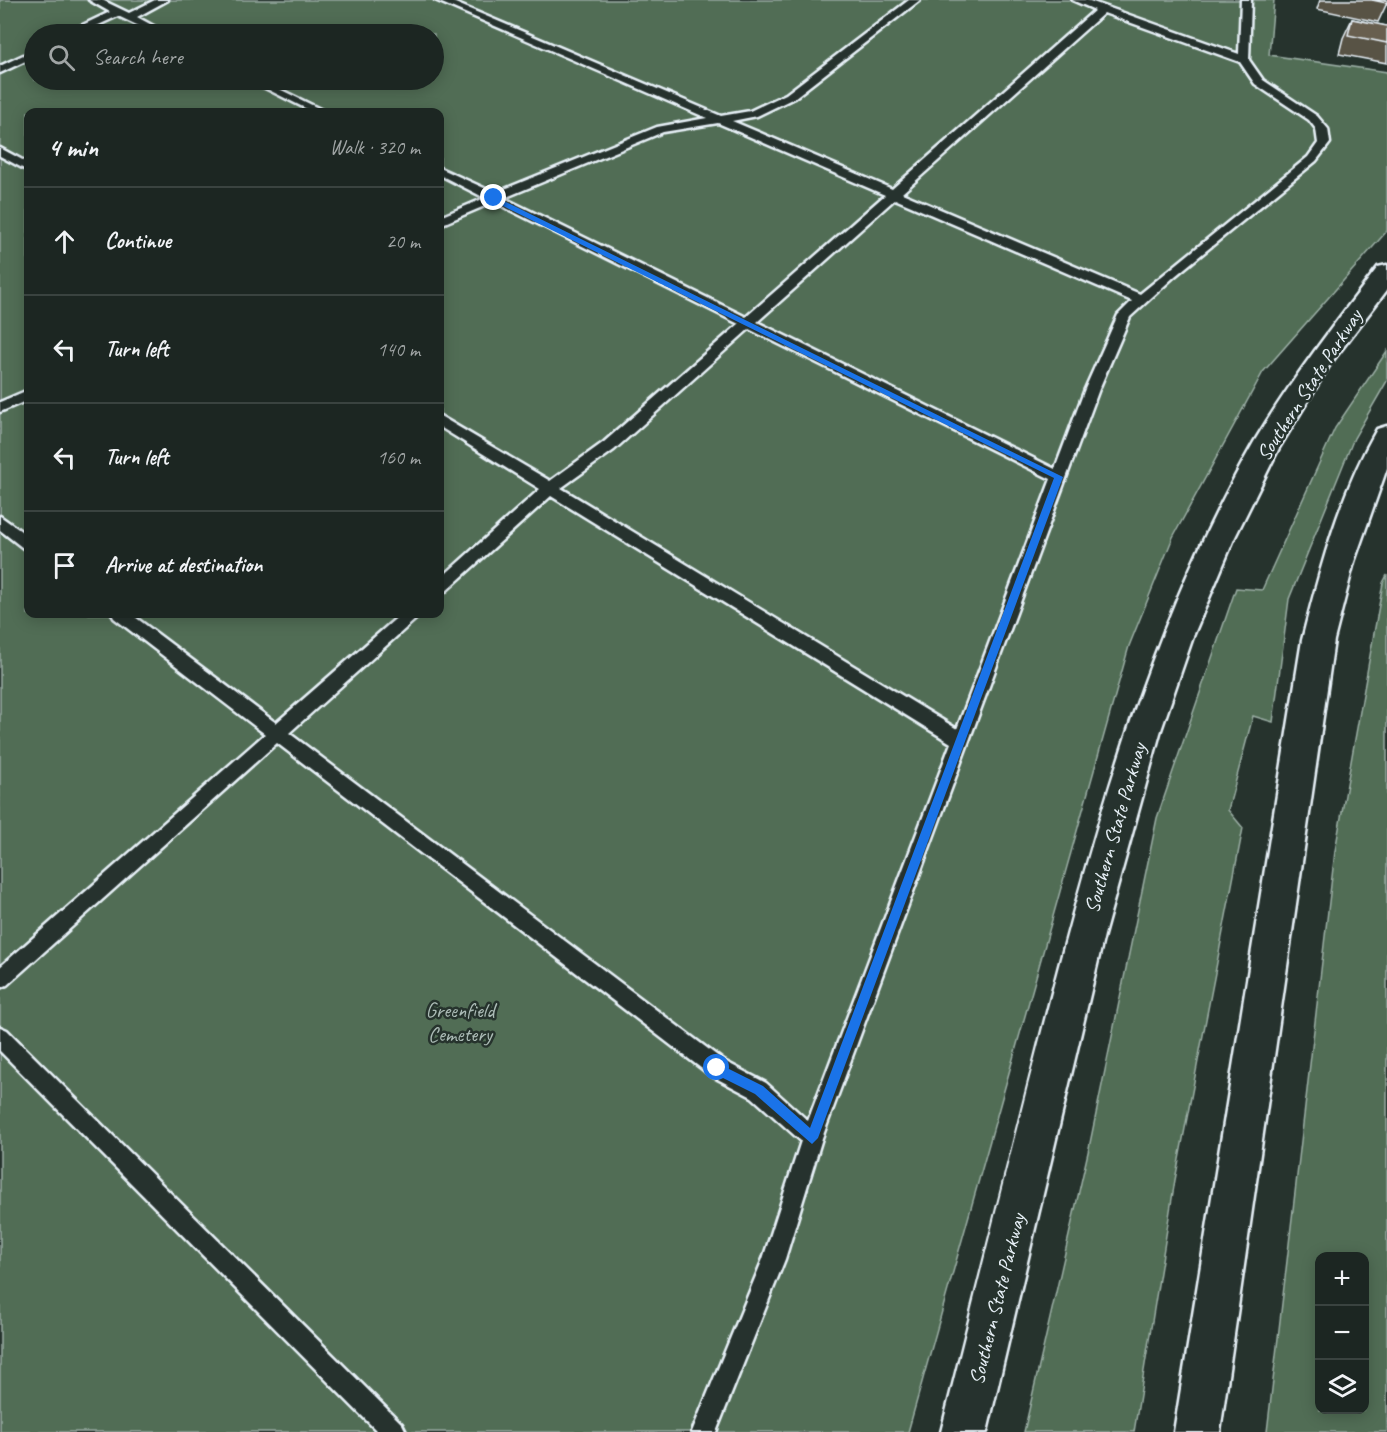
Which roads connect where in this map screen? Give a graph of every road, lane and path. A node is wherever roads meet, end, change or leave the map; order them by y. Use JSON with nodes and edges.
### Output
{"nodes":[{"id":1,"x":94,"y":0,"type":"edge"},
{"id":2,"x":163,"y":0,"type":"edge"},
{"id":3,"x":440,"y":0,"type":"edge"},
{"id":4,"x":467,"y":0,"type":"edge"},
{"id":5,"x":915,"y":0,"type":"edge"},
{"id":6,"x":1077,"y":0,"type":"edge"},
{"id":7,"x":1246,"y":0,"type":"edge"},
{"id":8,"x":455,"y":7,"type":"junction"},
{"id":9,"x":1102,"y":9,"type":"junction"},
{"id":10,"x":118,"y":12,"type":"junction"},
{"id":11,"x":129,"y":17,"type":"junction"},
{"id":12,"x":93,"y":24,"type":"edge"},
{"id":13,"x":143,"y":24,"type":"edge"},
{"id":14,"x":24,"y":58,"type":"edge"},
{"id":15,"x":1244,"y":60,"type":"junction"},
{"id":16,"x":0,"y":70,"type":"edge"},
{"id":17,"x":275,"y":90,"type":"edge"},
{"id":18,"x":313,"y":108,"type":"edge"},
{"id":19,"x":721,"y":119,"type":"junction"},
{"id":20,"x":0,"y":151,"type":"edge"},
{"id":21,"x":24,"y":166,"type":"edge"},
{"id":22,"x":444,"y":173,"type":"edge"},
{"id":23,"x":894,"y":193,"type":"junction"},
{"id":24,"x":494,"y":198,"type":"junction"},
{"id":25,"x":444,"y":219,"type":"edge"},
{"id":26,"x":1387,"y":273,"type":"edge"},
{"id":27,"x":1142,"y":300,"type":"junction"},
{"id":28,"x":747,"y":323,"type":"junction"},
{"id":29,"x":24,"y":397,"type":"edge"},
{"id":30,"x":0,"y":407,"type":"edge"},
{"id":31,"x":444,"y":424,"type":"edge"},
{"id":32,"x":1387,"y":436,"type":"edge"},
{"id":33,"x":1059,"y":477,"type":"junction"},
{"id":34,"x":549,"y":489,"type":"junction"},
{"id":35,"x":0,"y":522,"type":"edge"},
{"id":36,"x":24,"y":541,"type":"edge"},
{"id":37,"x":444,"y":584,"type":"edge"},
{"id":38,"x":125,"y":618,"type":"edge"},
{"id":39,"x":407,"y":618,"type":"edge"},
{"id":40,"x":279,"y":734,"type":"junction"},
{"id":41,"x":961,"y":740,"type":"junction"},
{"id":42,"x":0,"y":979,"type":"edge"},
{"id":43,"x":0,"y":1037,"type":"edge"},
{"id":44,"x":812,"y":1138,"type":"junction"},
{"id":45,"x":394,"y":1432,"type":"edge"},
{"id":46,"x":704,"y":1432,"type":"edge"},
{"id":47,"x":964,"y":1432,"type":"edge"},
{"id":48,"x":1197,"y":1432,"type":"edge"}],
"edges":[{"from":1,"to":10,"type":"lane"},
{"from":2,"to":11,"type":"lane"},
{"from":3,"to":8,"type":"lane"},
{"from":4,"to":8,"type":"lane"},
{"from":5,"to":19,"type":"lane"},
{"from":6,"to":9,"type":"lane"},
{"from":7,"to":15,"type":"lane"},
{"from":8,"to":19,"type":"lane"},
{"from":9,"to":15,"type":"lane"},
{"from":9,"to":23,"type":"lane"},
{"from":10,"to":11,"type":"lane"},
{"from":10,"to":12,"type":"lane"},
{"from":11,"to":13,"type":"lane"},
{"from":14,"to":16,"type":"lane"},
{"from":15,"to":27,"type":"lane"},
{"from":17,"to":18,"type":"lane"},
{"from":19,"to":23,"type":"lane"},
{"from":19,"to":24,"type":"lane"},
{"from":20,"to":21,"type":"lane"},
{"from":22,"to":24,"type":"lane"},
{"from":23,"to":27,"type":"lane"},
{"from":23,"to":28,"type":"lane"},
{"from":24,"to":25,"type":"lane"},
{"from":24,"to":28,"type":"lane"},
{"from":26,"to":47,"type":"highway","name":"Southern State Parkway"},
{"from":27,"to":33,"type":"lane"},
{"from":28,"to":33,"type":"lane"},
{"from":28,"to":34,"type":"lane"},
{"from":29,"to":30,"type":"lane"},
{"from":31,"to":34,"type":"lane"},
{"from":32,"to":48,"type":"highway"},
{"from":33,"to":41,"type":"lane"},
{"from":34,"to":37,"type":"lane"},
{"from":34,"to":41,"type":"lane"},
{"from":35,"to":36,"type":"lane"},
{"from":38,"to":40,"type":"lane"},
{"from":39,"to":40,"type":"lane"},
{"from":40,"to":42,"type":"lane"},
{"from":40,"to":44,"type":"lane"},
{"from":41,"to":44,"type":"lane"},
{"from":43,"to":45,"type":"lane"},
{"from":44,"to":46,"type":"lane"}]}
